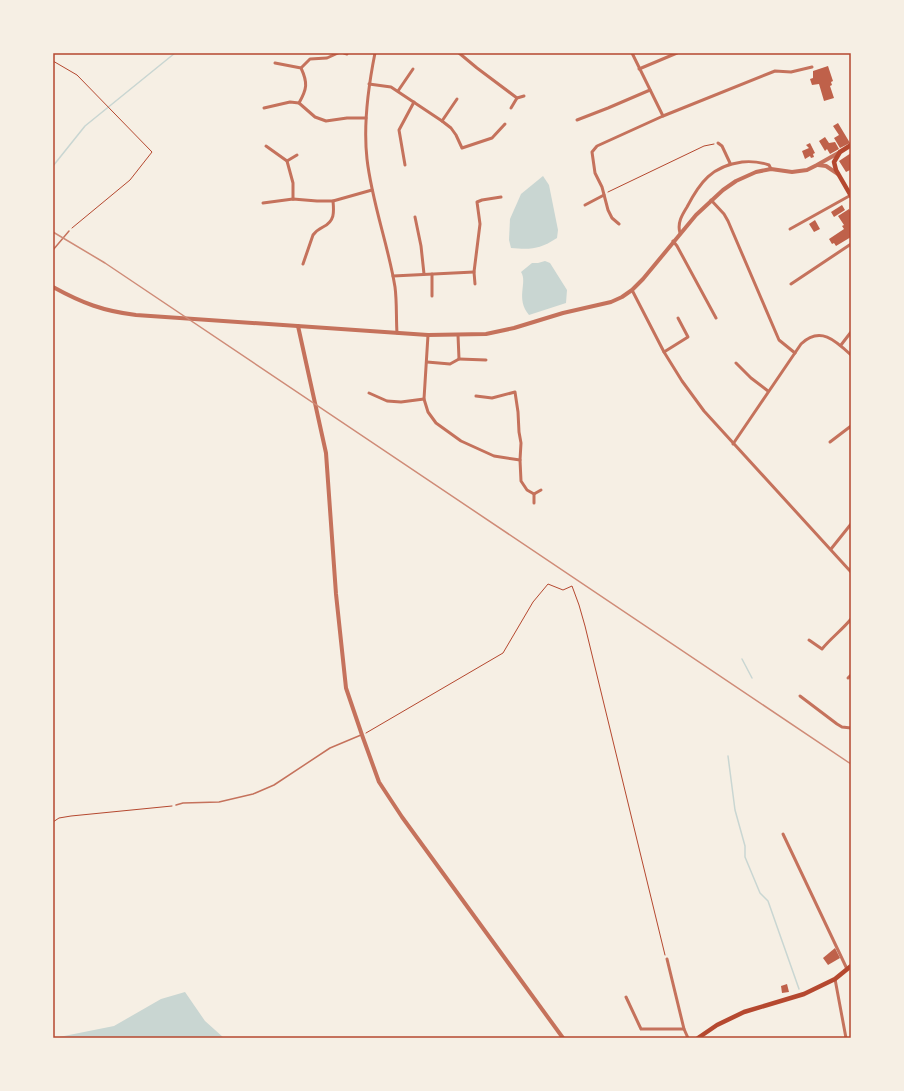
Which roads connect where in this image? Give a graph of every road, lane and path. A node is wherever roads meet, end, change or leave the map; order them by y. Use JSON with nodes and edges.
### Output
{"nodes":[{"id":1,"x":338,"y":53,"type":"edge"},
{"id":2,"x":375,"y":53,"type":"edge"},
{"id":3,"x":459,"y":53,"type":"edge"},
{"id":4,"x":632,"y":53,"type":"edge"},
{"id":5,"x":677,"y":53,"type":"edge"},
{"id":6,"x":53,"y":61,"type":"edge"},
{"id":7,"x":275,"y":64,"type":"dead end"},
{"id":8,"x":812,"y":67,"type":"dead end"},
{"id":9,"x":301,"y":68,"type":"junction"},
{"id":10,"x":413,"y":69,"type":"dead end"},
{"id":11,"x":639,"y":69,"type":"junction"},
{"id":12,"x":791,"y":72,"type":"junction"},
{"id":13,"x":791,"y":78,"type":"dead end"},
{"id":14,"x":369,"y":84,"type":"junction"},
{"id":15,"x":650,"y":90,"type":"junction"},
{"id":16,"x":398,"y":91,"type":"junction"},
{"id":17,"x":524,"y":96,"type":"dead end"},
{"id":18,"x":517,"y":98,"type":"junction"},
{"id":19,"x":457,"y":99,"type":"dead end"},
{"id":20,"x":414,"y":102,"type":"junction"},
{"id":21,"x":299,"y":104,"type":"junction"},
{"id":22,"x":264,"y":108,"type":"dead end"},
{"id":23,"x":511,"y":108,"type":"dead end"},
{"id":24,"x":663,"y":116,"type":"junction"},
{"id":25,"x":366,"y":118,"type":"junction"},
{"id":26,"x":577,"y":120,"type":"dead end"},
{"id":27,"x":442,"y":121,"type":"junction"},
{"id":28,"x":505,"y":124,"type":"dead end"},
{"id":29,"x":718,"y":143,"type":"joint"},
{"id":30,"x":851,"y":145,"type":"edge"},
{"id":31,"x":266,"y":146,"type":"dead end"},
{"id":32,"x":840,"y":152,"type":"junction"},
{"id":33,"x":297,"y":155,"type":"dead end"},
{"id":34,"x":287,"y":161,"type":"junction"},
{"id":35,"x":730,"y":163,"type":"junction"},
{"id":36,"x":405,"y":165,"type":"dead end"},
{"id":37,"x":817,"y":165,"type":"junction"},
{"id":38,"x":771,"y":169,"type":"junction"},
{"id":39,"x":838,"y":174,"type":"junction"},
{"id":40,"x":372,"y":190,"type":"junction"},
{"id":41,"x":604,"y":195,"type":"junction"},
{"id":42,"x":501,"y":196,"type":"dead end"},
{"id":43,"x":851,"y":196,"type":"edge"},
{"id":44,"x":293,"y":199,"type":"junction"},
{"id":45,"x":711,"y":200,"type":"junction"},
{"id":46,"x":333,"y":201,"type":"junction"},
{"id":47,"x":263,"y":203,"type":"dead end"},
{"id":48,"x":585,"y":205,"type":"dead end"},
{"id":49,"x":415,"y":217,"type":"dead end"},
{"id":50,"x":619,"y":224,"type":"dead end"},
{"id":51,"x":790,"y":229,"type":"dead end"},
{"id":52,"x":69,"y":231,"type":"joint"},
{"id":53,"x":680,"y":233,"type":"junction"},
{"id":54,"x":673,"y":241,"type":"junction"},
{"id":55,"x":851,"y":244,"type":"edge"},
{"id":56,"x":54,"y":249,"type":"edge"},
{"id":57,"x":303,"y":264,"type":"dead end"},
{"id":58,"x":474,"y":272,"type":"junction"},
{"id":59,"x":424,"y":274,"type":"junction"},
{"id":60,"x":432,"y":274,"type":"junction"},
{"id":61,"x":393,"y":276,"type":"junction"},
{"id":62,"x":475,"y":284,"type":"dead end"},
{"id":63,"x":791,"y":284,"type":"dead end"},
{"id":64,"x":53,"y":287,"type":"edge"},
{"id":65,"x":632,"y":290,"type":"junction"},
{"id":66,"x":432,"y":296,"type":"dead end"},
{"id":67,"x":678,"y":318,"type":"dead end"},
{"id":68,"x":716,"y":318,"type":"dead end"},
{"id":69,"x":298,"y":326,"type":"junction"},
{"id":70,"x":851,"y":332,"type":"edge"},
{"id":71,"x":397,"y":333,"type":"junction"},
{"id":72,"x":428,"y":335,"type":"junction"},
{"id":73,"x":458,"y":335,"type":"junction"},
{"id":74,"x":841,"y":345,"type":"junction"},
{"id":75,"x":664,"y":352,"type":"junction"},
{"id":76,"x":795,"y":353,"type":"junction"},
{"id":77,"x":851,"y":355,"type":"edge"},
{"id":78,"x":459,"y":359,"type":"junction"},
{"id":79,"x":486,"y":360,"type":"dead end"},
{"id":80,"x":427,"y":362,"type":"junction"},
{"id":81,"x":736,"y":363,"type":"dead end"},
{"id":82,"x":768,"y":391,"type":"junction"},
{"id":83,"x":369,"y":392,"type":"dead end"},
{"id":84,"x":476,"y":396,"type":"dead end"},
{"id":85,"x":424,"y":399,"type":"junction"},
{"id":86,"x":851,"y":426,"type":"edge"},
{"id":87,"x":830,"y":442,"type":"dead end"},
{"id":88,"x":733,"y":444,"type":"junction"},
{"id":89,"x":520,"y":460,"type":"junction"},
{"id":90,"x":541,"y":490,"type":"dead end"},
{"id":91,"x":534,"y":494,"type":"junction"},
{"id":92,"x":534,"y":503,"type":"dead end"},
{"id":93,"x":851,"y":524,"type":"edge"},
{"id":94,"x":831,"y":549,"type":"junction"},
{"id":95,"x":851,"y":572,"type":"edge"},
{"id":96,"x":851,"y":619,"type":"edge"},
{"id":97,"x":809,"y":640,"type":"dead end"},
{"id":98,"x":800,"y":696,"type":"dead end"},
{"id":99,"x":851,"y":728,"type":"edge"},
{"id":100,"x":362,"y":735,"type":"junction"},
{"id":101,"x":176,"y":805,"type":"joint"},
{"id":102,"x":53,"y":822,"type":"edge"},
{"id":103,"x":783,"y":834,"type":"dead end"},
{"id":104,"x":666,"y":959,"type":"joint"},
{"id":105,"x":849,"y":967,"type":"edge"},
{"id":106,"x":835,"y":979,"type":"junction"},
{"id":107,"x":626,"y":998,"type":"dead end"},
{"id":108,"x":684,"y":1029,"type":"junction"},
{"id":109,"x":563,"y":1038,"type":"edge"},
{"id":110,"x":688,"y":1038,"type":"edge"},
{"id":111,"x":698,"y":1038,"type":"edge"},
{"id":112,"x":846,"y":1038,"type":"edge"}],
"edges":[{"from":1,"to":9,"type":"street"},
{"from":2,"to":14,"type":"street"},
{"from":3,"to":18,"type":"street"},
{"from":4,"to":11,"type":"street"},
{"from":5,"to":11,"type":"street"},
{"from":6,"to":52,"type":"path"},
{"from":7,"to":9,"type":"street"},
{"from":8,"to":12,"type":"street"},
{"from":9,"to":21,"type":"street"},
{"from":10,"to":16,"type":"street"},
{"from":11,"to":15,"type":"street"},
{"from":12,"to":13,"type":"street"},
{"from":12,"to":24,"type":"street"},
{"from":14,"to":16,"type":"street"},
{"from":14,"to":25,"type":"street"},
{"from":15,"to":24,"type":"street"},
{"from":15,"to":26,"type":"street"},
{"from":16,"to":20,"type":"street"},
{"from":17,"to":18,"type":"street"},
{"from":18,"to":23,"type":"street"},
{"from":19,"to":27,"type":"street"},
{"from":20,"to":27,"type":"street"},
{"from":20,"to":36,"type":"street"},
{"from":21,"to":22,"type":"street"},
{"from":21,"to":25,"type":"street"},
{"from":24,"to":41,"type":"street"},
{"from":25,"to":40,"type":"street"},
{"from":27,"to":28,"type":"street"},
{"from":29,"to":35,"type":"street"},
{"from":29,"to":41,"type":"path"},
{"from":30,"to":32,"type":"main road"},
{"from":31,"to":34,"type":"street"},
{"from":32,"to":37,"type":"street"},
{"from":32,"to":39,"type":"main road"},
{"from":33,"to":34,"type":"street"},
{"from":34,"to":44,"type":"street"},
{"from":35,"to":38,"type":"street"},
{"from":35,"to":53,"type":"street"},
{"from":37,"to":38,"type":"street"},
{"from":37,"to":39,"type":"street"},
{"from":38,"to":45,"type":"street"},
{"from":39,"to":43,"type":"main road"},
{"from":40,"to":46,"type":"street"},
{"from":40,"to":61,"type":"street"},
{"from":41,"to":48,"type":"street"},
{"from":41,"to":50,"type":"street"},
{"from":42,"to":58,"type":"street"},
{"from":43,"to":51,"type":"street"},
{"from":44,"to":46,"type":"street"},
{"from":44,"to":47,"type":"street"},
{"from":45,"to":53,"type":"street"},
{"from":45,"to":76,"type":"street"},
{"from":46,"to":57,"type":"street"},
{"from":49,"to":59,"type":"street"},
{"from":52,"to":56,"type":"lane"},
{"from":53,"to":54,"type":"street"},
{"from":54,"to":65,"type":"street"},
{"from":54,"to":68,"type":"street"},
{"from":55,"to":63,"type":"street"},
{"from":58,"to":60,"type":"street"},
{"from":58,"to":62,"type":"street"},
{"from":59,"to":60,"type":"street"},
{"from":59,"to":61,"type":"street"},
{"from":60,"to":66,"type":"street"},
{"from":61,"to":71,"type":"street"},
{"from":64,"to":69,"type":"street"},
{"from":65,"to":73,"type":"street"},
{"from":65,"to":75,"type":"street"},
{"from":67,"to":75,"type":"street"},
{"from":69,"to":71,"type":"street"},
{"from":69,"to":100,"type":"street"},
{"from":70,"to":74,"type":"street"},
{"from":71,"to":72,"type":"street"},
{"from":72,"to":73,"type":"street"},
{"from":72,"to":80,"type":"street"},
{"from":73,"to":78,"type":"street"},
{"from":74,"to":76,"type":"street"},
{"from":74,"to":77,"type":"street"},
{"from":75,"to":88,"type":"street"},
{"from":76,"to":82,"type":"street"},
{"from":78,"to":79,"type":"street"},
{"from":78,"to":80,"type":"street"},
{"from":80,"to":85,"type":"street"},
{"from":81,"to":82,"type":"street"},
{"from":82,"to":88,"type":"street"},
{"from":83,"to":85,"type":"street"},
{"from":84,"to":89,"type":"street"},
{"from":85,"to":89,"type":"street"},
{"from":86,"to":87,"type":"street"},
{"from":88,"to":94,"type":"street"},
{"from":89,"to":91,"type":"street"},
{"from":90,"to":91,"type":"street"},
{"from":91,"to":92,"type":"street"},
{"from":93,"to":94,"type":"street"},
{"from":94,"to":95,"type":"street"},
{"from":96,"to":97,"type":"street"},
{"from":98,"to":99,"type":"street"},
{"from":100,"to":101,"type":"lane"},
{"from":100,"to":104,"type":"path"},
{"from":100,"to":109,"type":"street"},
{"from":101,"to":102,"type":"path"},
{"from":103,"to":105,"type":"street"},
{"from":104,"to":108,"type":"street"},
{"from":105,"to":106,"type":"main road"},
{"from":106,"to":111,"type":"main road"},
{"from":106,"to":112,"type":"street"},
{"from":107,"to":108,"type":"street"},
{"from":108,"to":110,"type":"street"}]}
